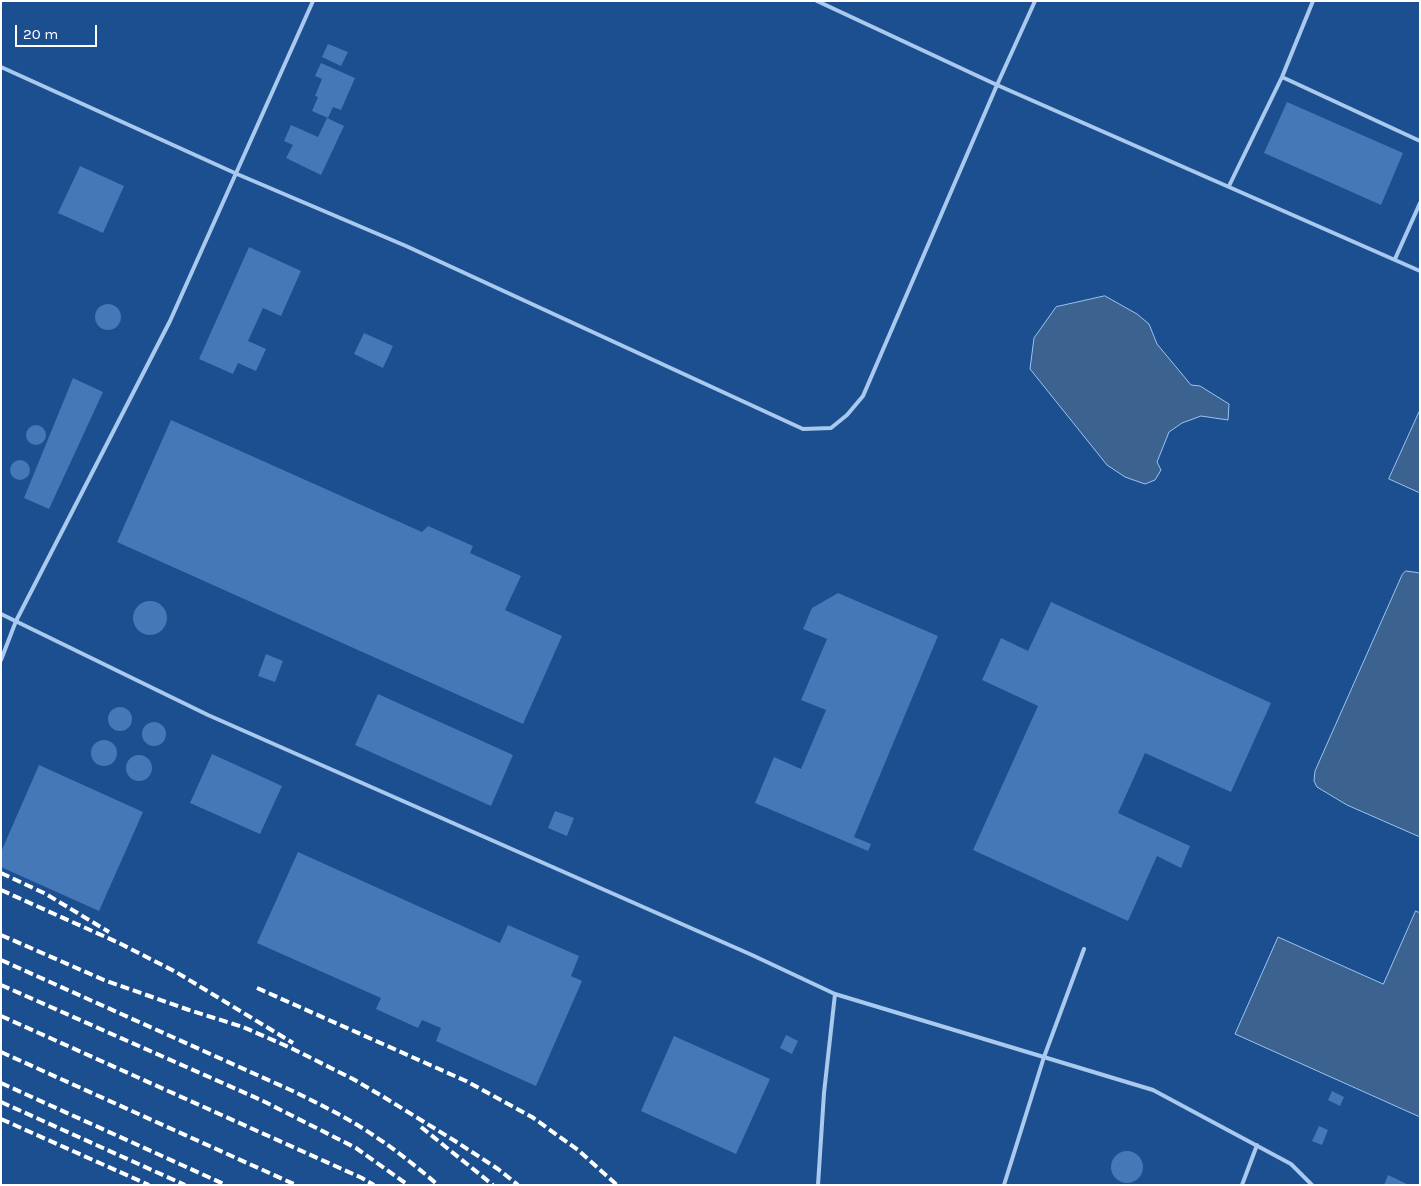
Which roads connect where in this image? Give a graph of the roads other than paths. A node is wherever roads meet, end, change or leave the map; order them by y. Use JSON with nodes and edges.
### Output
{"nodes":[{"id":1,"x":314,"y":1,"type":"edge"},
{"id":2,"x":817,"y":1,"type":"edge"},
{"id":3,"x":1035,"y":1,"type":"edge"},
{"id":4,"x":1313,"y":1,"type":"edge"},
{"id":5,"x":1,"y":68,"type":"edge"},
{"id":6,"x":1282,"y":77,"type":"junction"},
{"id":7,"x":997,"y":85,"type":"junction"},
{"id":8,"x":1420,"y":141,"type":"edge"},
{"id":9,"x":237,"y":174,"type":"junction"},
{"id":10,"x":1229,"y":186,"type":"junction"},
{"id":11,"x":1420,"y":203,"type":"edge"},
{"id":12,"x":1394,"y":259,"type":"junction"},
{"id":13,"x":1420,"y":271,"type":"edge"},
{"id":14,"x":1,"y":614,"type":"edge"},
{"id":15,"x":16,"y":621,"type":"junction"},
{"id":16,"x":1,"y":660,"type":"edge"},
{"id":17,"x":1084,"y":949,"type":"dead end"},
{"id":18,"x":835,"y":994,"type":"junction"},
{"id":19,"x":1044,"y":1058,"type":"junction"},
{"id":20,"x":1257,"y":1145,"type":"junction"},
{"id":21,"x":818,"y":1185,"type":"edge"},
{"id":22,"x":1004,"y":1185,"type":"edge"},
{"id":23,"x":1242,"y":1185,"type":"edge"},
{"id":24,"x":1312,"y":1185,"type":"edge"}],
"edges":[{"from":1,"to":9,"type":"lane"},
{"from":2,"to":7,"type":"lane"},
{"from":3,"to":7,"type":"lane"},
{"from":4,"to":6,"type":"lane"},
{"from":5,"to":9,"type":"lane"},
{"from":6,"to":8,"type":"lane"},
{"from":6,"to":10,"type":"lane"},
{"from":7,"to":9,"type":"lane"},
{"from":7,"to":10,"type":"lane"},
{"from":9,"to":15,"type":"lane"},
{"from":10,"to":12,"type":"lane"},
{"from":11,"to":12,"type":"lane"},
{"from":12,"to":13,"type":"lane"},
{"from":14,"to":15,"type":"lane"},
{"from":15,"to":16,"type":"lane"},
{"from":15,"to":18,"type":"lane"},
{"from":17,"to":19,"type":"lane"},
{"from":18,"to":19,"type":"lane"},
{"from":18,"to":21,"type":"lane"},
{"from":19,"to":20,"type":"lane"},
{"from":19,"to":22,"type":"lane"},
{"from":20,"to":23,"type":"lane"},
{"from":20,"to":24,"type":"lane"}]}
